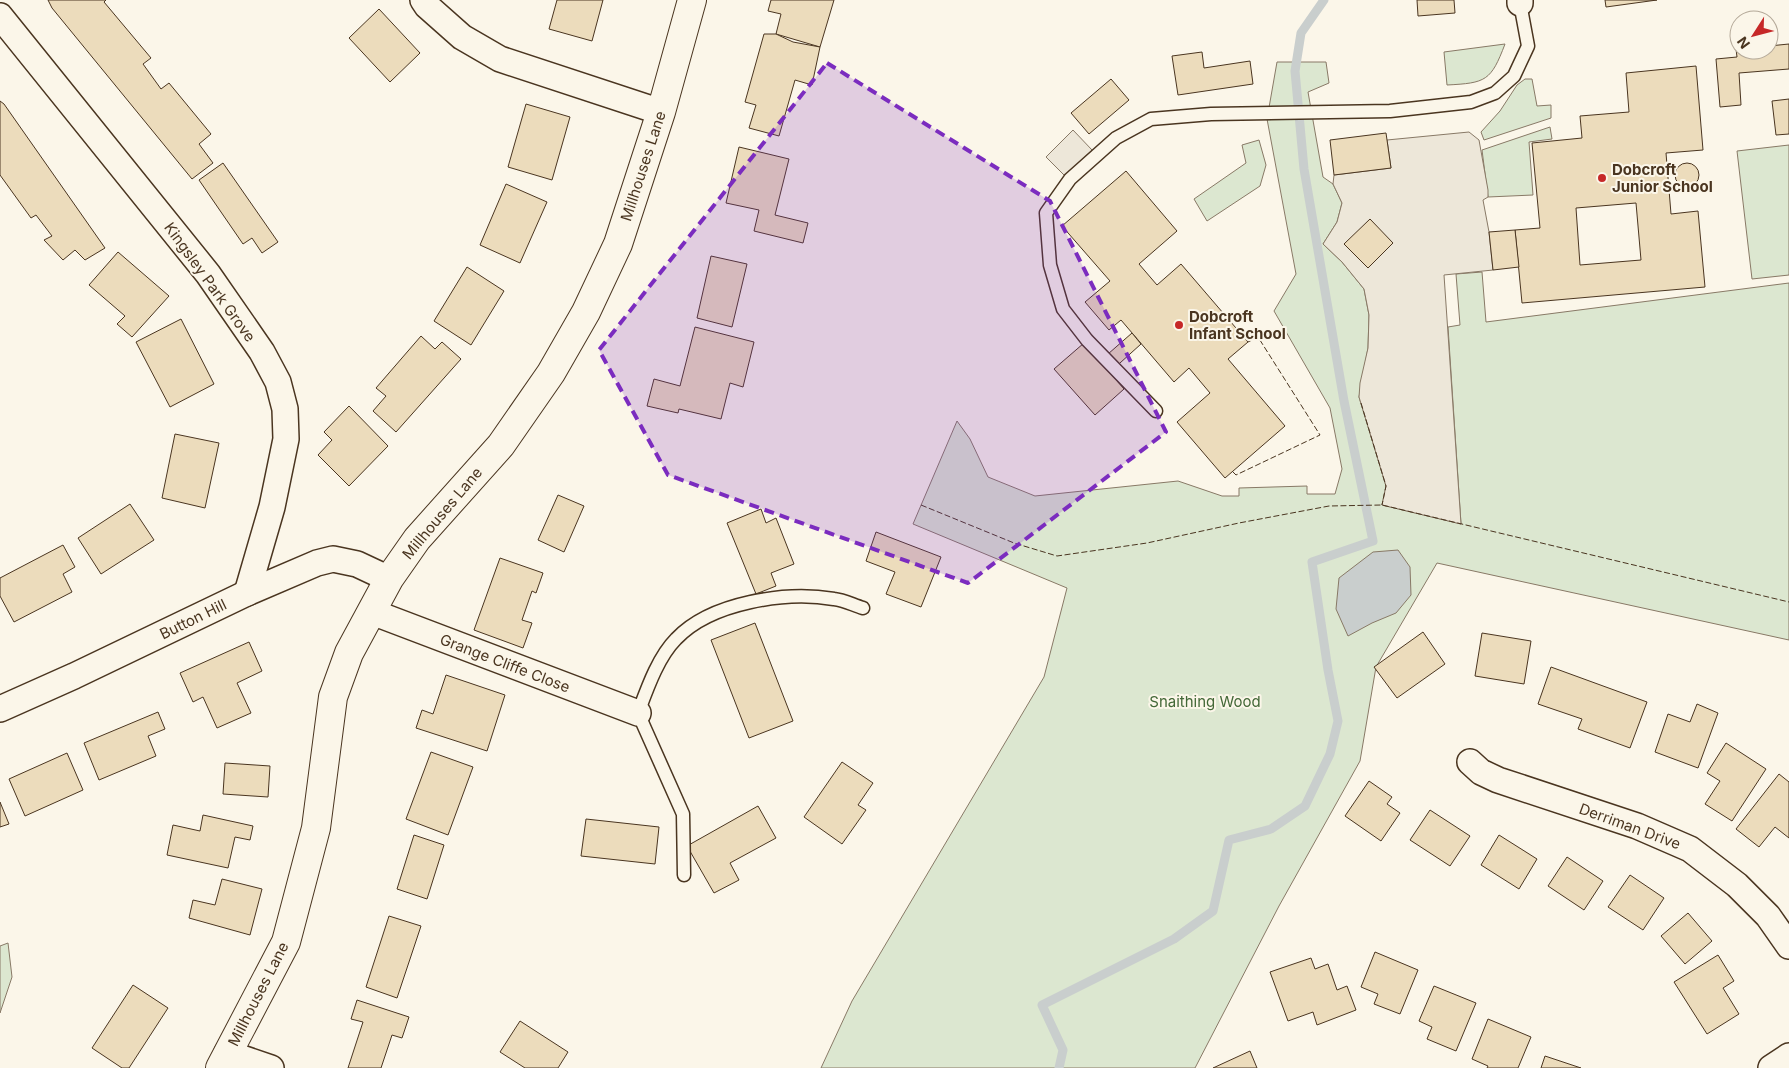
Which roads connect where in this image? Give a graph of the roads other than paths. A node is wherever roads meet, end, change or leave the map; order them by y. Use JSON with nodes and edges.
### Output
{"nodes":[{"id":1,"x":423,"y":0,"type":"edge"},
{"id":2,"x":692,"y":0,"type":"edge"},
{"id":3,"x":1520,"y":2,"type":"edge"},
{"id":4,"x":0,"y":16,"type":"edge"},
{"id":5,"x":661,"y":112,"type":"junction"},
{"id":6,"x":1156,"y":411,"type":"dead end"},
{"id":7,"x":390,"y":579,"type":"junction"},
{"id":8,"x":247,"y":593,"type":"junction"},
{"id":9,"x":863,"y":608,"type":"dead end"},
{"id":10,"x":372,"y":612,"type":"junction"},
{"id":11,"x":0,"y":709,"type":"edge"},
{"id":12,"x":638,"y":713,"type":"junction"},
{"id":13,"x":1470,"y":762,"type":"dead end"},
{"id":14,"x":684,"y":875,"type":"dead end"},
{"id":15,"x":1789,"y":946,"type":"edge"},
{"id":16,"x":1789,"y":1056,"type":"edge"},
{"id":17,"x":224,"y":1061,"type":"edge"},
{"id":18,"x":271,"y":1068,"type":"edge"},
{"id":19,"x":1771,"y":1068,"type":"edge"}],
"edges":[{"from":1,"to":5,"type":"street"},
{"from":2,"to":5,"type":"street","name":"Millhouses Lane"},
{"from":3,"to":6,"type":"lane"},
{"from":4,"to":8,"type":"street","name":"Kingsley Park Grove"},
{"from":5,"to":7,"type":"street","name":"Millhouses Lane"},
{"from":7,"to":8,"type":"street","name":"Button Hill"},
{"from":7,"to":10,"type":"street","name":"Millhouses Lane"},
{"from":8,"to":11,"type":"street","name":"Button Hill"},
{"from":9,"to":12,"type":"lane"},
{"from":10,"to":12,"type":"street","name":"Grange Cliffe Close"},
{"from":10,"to":17,"type":"street","name":"Millhouses Lane"},
{"from":12,"to":14,"type":"lane"},
{"from":13,"to":15,"type":"street","name":"Derriman Drive"},
{"from":16,"to":19,"type":"street"},
{"from":17,"to":18,"type":"street"}]}
